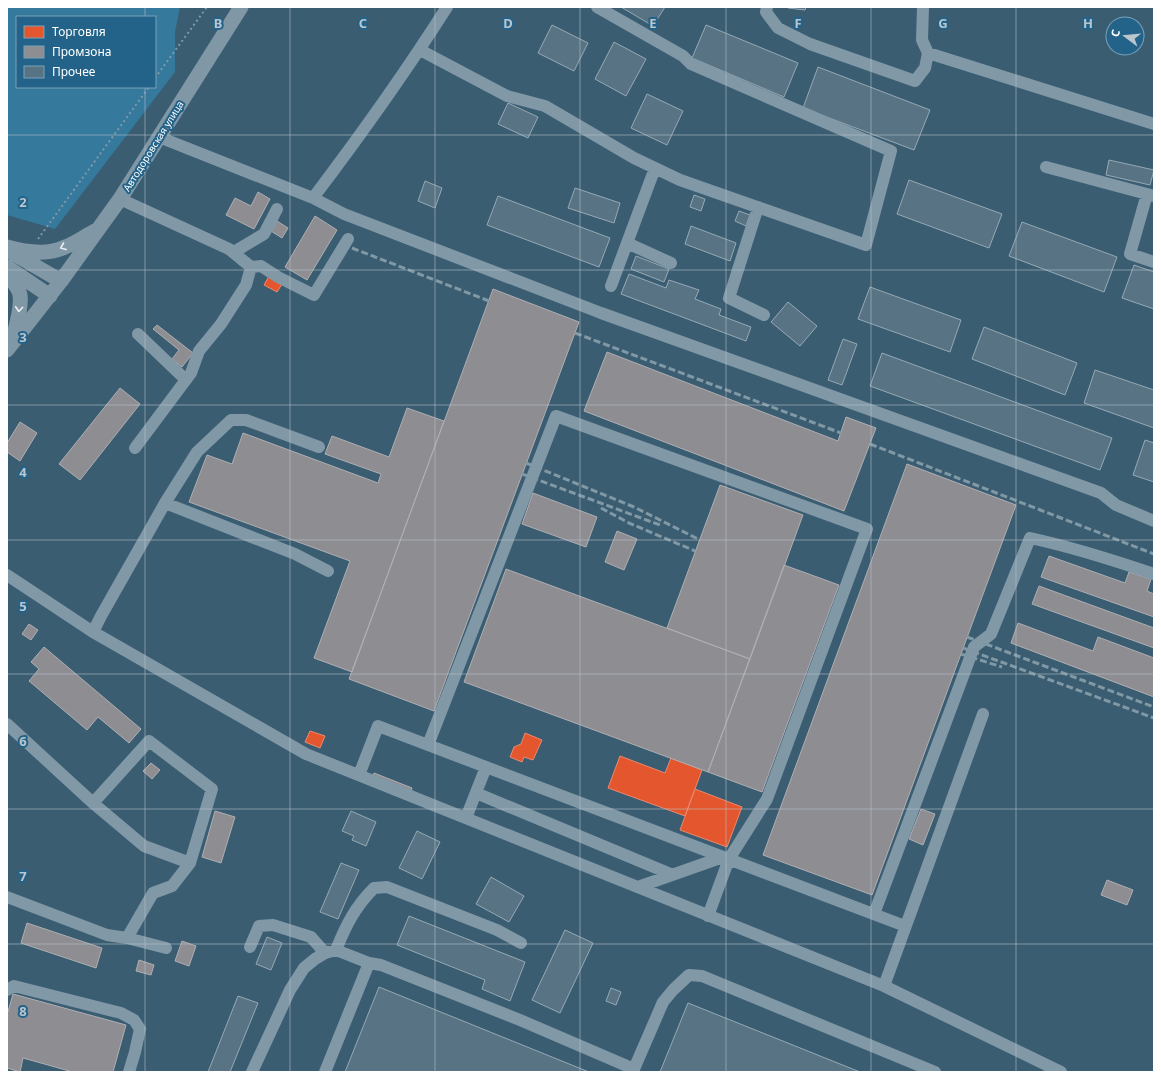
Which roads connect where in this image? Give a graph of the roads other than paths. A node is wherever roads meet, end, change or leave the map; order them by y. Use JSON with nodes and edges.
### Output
{"nodes":[{"id":1,"x":241,"y":7,"type":"edge"},
{"id":2,"x":447,"y":7,"type":"edge"},
{"id":3,"x":597,"y":7,"type":"edge"},
{"id":4,"x":767,"y":7,"type":"edge"},
{"id":5,"x":923,"y":7,"type":"edge"},
{"id":6,"x":420,"y":50,"type":"junction"},
{"id":7,"x":928,"y":53,"type":"junction"},
{"id":8,"x":1154,"y":124,"type":"edge"},
{"id":9,"x":159,"y":137,"type":"junction"},
{"id":10,"x":1046,"y":167,"type":"dead end"},
{"id":11,"x":656,"y":168,"type":"junction"},
{"id":12,"x":1151,"y":195,"type":"edge"},
{"id":13,"x":313,"y":198,"type":"junction"},
{"id":14,"x":120,"y":199,"type":"junction"},
{"id":15,"x":758,"y":207,"type":"junction"},
{"id":16,"x":277,"y":209,"type":"dead end"},
{"id":17,"x":98,"y":229,"type":"junction"},
{"id":18,"x":348,"y":239,"type":"dead end"},
{"id":19,"x":627,"y":243,"type":"junction"},
{"id":20,"x":7,"y":248,"type":"edge"},
{"id":21,"x":234,"y":252,"type":"junction"},
{"id":22,"x":1154,"y":262,"type":"edge"},
{"id":23,"x":671,"y":263,"type":"dead end"},
{"id":24,"x":7,"y":267,"type":"edge"},
{"id":25,"x":251,"y":267,"type":"junction"},
{"id":26,"x":7,"y":274,"type":"edge"},
{"id":27,"x":61,"y":282,"type":"junction"},
{"id":28,"x":611,"y":286,"type":"dead end"},
{"id":29,"x":50,"y":296,"type":"junction"},
{"id":30,"x":764,"y":315,"type":"dead end"},
{"id":31,"x":138,"y":334,"type":"dead end"},
{"id":32,"x":8,"y":348,"type":"edge"},
{"id":33,"x":186,"y":380,"type":"junction"},
{"id":34,"x":319,"y":447,"type":"dead end"},
{"id":35,"x":135,"y":448,"type":"dead end"},
{"id":36,"x":165,"y":503,"type":"junction"},
{"id":37,"x":1154,"y":521,"type":"edge"},
{"id":38,"x":328,"y":571,"type":"dead end"},
{"id":39,"x":1154,"y":574,"type":"edge"},
{"id":40,"x":7,"y":575,"type":"edge"},
{"id":41,"x":93,"y":632,"type":"junction"},
{"id":42,"x":983,"y":714,"type":"dead end"},
{"id":43,"x":7,"y":724,"type":"edge"},
{"id":44,"x":428,"y":745,"type":"junction"},
{"id":45,"x":486,"y":767,"type":"junction"},
{"id":46,"x":358,"y":775,"type":"junction"},
{"id":47,"x":476,"y":793,"type":"junction"},
{"id":48,"x":93,"y":803,"type":"junction"},
{"id":49,"x":466,"y":818,"type":"junction"},
{"id":50,"x":726,"y":858,"type":"junction"},
{"id":51,"x":190,"y":863,"type":"junction"},
{"id":52,"x":673,"y":875,"type":"junction"},
{"id":53,"x":638,"y":887,"type":"junction"},
{"id":54,"x":7,"y":897,"type":"edge"},
{"id":55,"x":874,"y":914,"type":"junction"},
{"id":56,"x":708,"y":916,"type":"junction"},
{"id":57,"x":905,"y":926,"type":"junction"},
{"id":58,"x":127,"y":938,"type":"junction"},
{"id":59,"x":521,"y":943,"type":"dead end"},
{"id":60,"x":250,"y":947,"type":"dead end"},
{"id":61,"x":166,"y":948,"type":"dead end"},
{"id":62,"x":331,"y":951,"type":"junction"},
{"id":63,"x":369,"y":962,"type":"junction"},
{"id":64,"x":884,"y":986,"type":"junction"},
{"id":65,"x":7,"y":990,"type":"edge"},
{"id":66,"x":633,"y":1070,"type":"edge"},
{"id":67,"x":129,"y":1072,"type":"edge"},
{"id":68,"x":252,"y":1072,"type":"edge"},
{"id":69,"x":324,"y":1072,"type":"edge"},
{"id":70,"x":935,"y":1072,"type":"edge"},
{"id":71,"x":1062,"y":1072,"type":"edge"}],
"edges":[{"from":1,"to":9,"type":"main road","name":"Автодоровская улица"},
{"from":2,"to":6,"type":"lane"},
{"from":3,"to":15,"type":"lane"},
{"from":4,"to":7,"type":"lane"},
{"from":5,"to":7,"type":"lane"},
{"from":6,"to":11,"type":"lane"},
{"from":6,"to":13,"type":"lane"},
{"from":7,"to":8,"type":"lane"},
{"from":9,"to":13,"type":"lane"},
{"from":9,"to":14,"type":"main road","name":"Автодоровская улица"},
{"from":10,"to":12,"type":"lane"},
{"from":11,"to":15,"type":"lane"},
{"from":11,"to":19,"type":"lane"},
{"from":12,"to":22,"type":"lane"},
{"from":13,"to":37,"type":"lane"},
{"from":14,"to":17,"type":"main road","name":"Автодоровская улица"},
{"from":14,"to":21,"type":"lane"},
{"from":15,"to":30,"type":"lane"},
{"from":16,"to":21,"type":"lane"},
{"from":17,"to":20,"type":"main road","one_way":true},
{"from":17,"to":27,"type":"main road","name":"Автодоровская улица"},
{"from":18,"to":25,"type":"lane"},
{"from":19,"to":23,"type":"lane"},
{"from":19,"to":28,"type":"lane"},
{"from":20,"to":27,"type":"main road"},
{"from":21,"to":25,"type":"lane"},
{"from":24,"to":29,"type":"main road"},
{"from":25,"to":33,"type":"lane"},
{"from":26,"to":32,"type":"main road","one_way":true},
{"from":27,"to":29,"type":"main road","name":"Автодоровская улица"},
{"from":29,"to":32,"type":"main road","name":"Автодоровская улица"},
{"from":31,"to":33,"type":"lane"},
{"from":33,"to":35,"type":"lane"},
{"from":34,"to":36,"type":"lane"},
{"from":36,"to":38,"type":"lane"},
{"from":36,"to":41,"type":"lane"},
{"from":39,"to":55,"type":"lane"},
{"from":40,"to":41,"type":"lane"},
{"from":41,"to":46,"type":"lane"},
{"from":42,"to":57,"type":"lane"},
{"from":43,"to":48,"type":"lane"},
{"from":44,"to":45,"type":"lane"},
{"from":44,"to":46,"type":"lane"},
{"from":44,"to":50,"type":"lane"},
{"from":45,"to":47,"type":"lane"},
{"from":45,"to":50,"type":"lane"},
{"from":46,"to":49,"type":"lane"},
{"from":47,"to":49,"type":"lane"},
{"from":47,"to":52,"type":"lane"},
{"from":48,"to":51,"type":"lane"},
{"from":48,"to":51,"type":"lane"},
{"from":49,"to":53,"type":"lane"},
{"from":50,"to":52,"type":"lane"},
{"from":50,"to":55,"type":"lane"},
{"from":50,"to":56,"type":"lane"},
{"from":51,"to":58,"type":"lane"},
{"from":52,"to":53,"type":"lane"},
{"from":53,"to":56,"type":"lane"},
{"from":54,"to":58,"type":"lane"},
{"from":55,"to":57,"type":"lane"},
{"from":56,"to":64,"type":"lane"},
{"from":57,"to":64,"type":"lane"},
{"from":58,"to":61,"type":"lane"},
{"from":59,"to":62,"type":"lane"},
{"from":60,"to":62,"type":"lane"},
{"from":62,"to":63,"type":"lane"},
{"from":62,"to":68,"type":"lane"},
{"from":63,"to":66,"type":"lane"},
{"from":63,"to":69,"type":"lane"},
{"from":64,"to":71,"type":"lane"},
{"from":65,"to":67,"type":"lane"},
{"from":66,"to":70,"type":"lane"}]}
